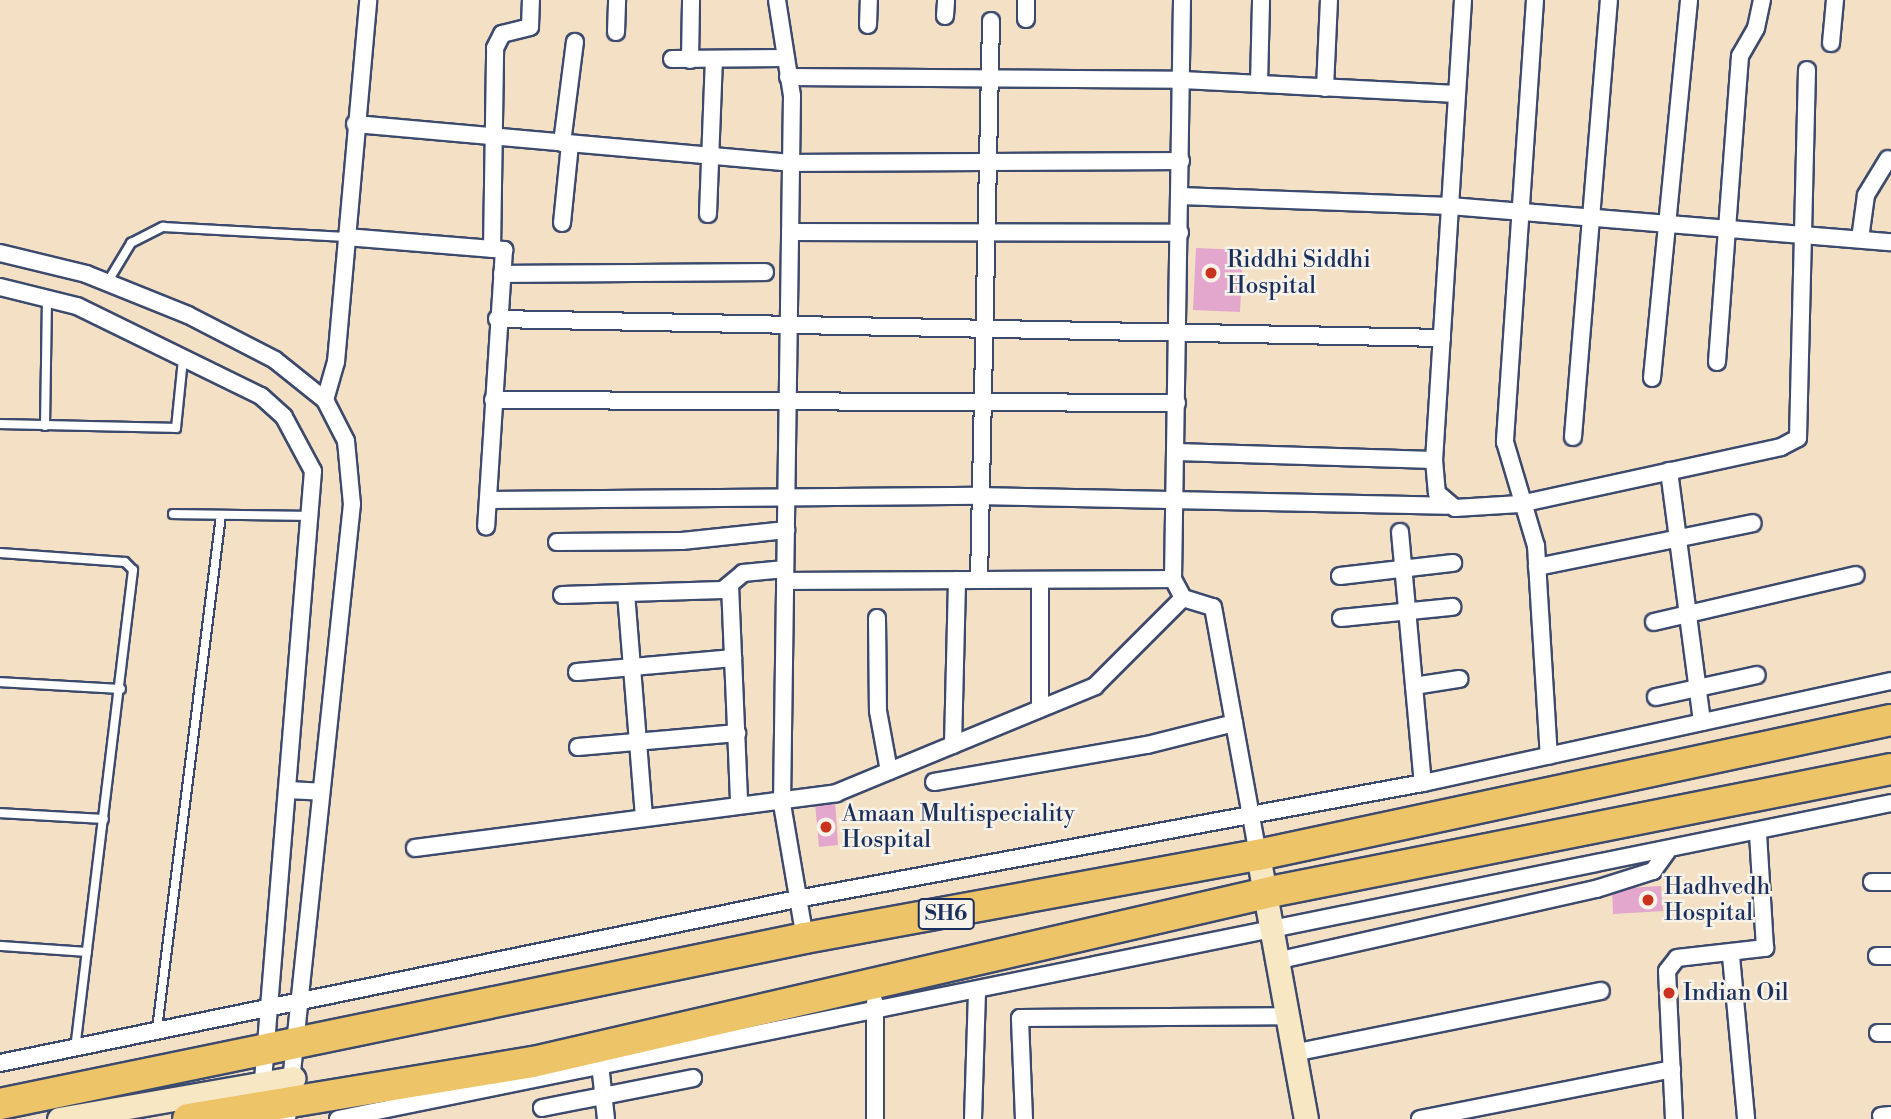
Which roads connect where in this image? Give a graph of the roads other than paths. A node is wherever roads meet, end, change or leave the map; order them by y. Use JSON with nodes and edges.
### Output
{"nodes":[{"id":1,"x":368,"y":0,"type":"edge"},
{"id":2,"x":531,"y":0,"type":"edge"},
{"id":3,"x":617,"y":0,"type":"edge"},
{"id":4,"x":691,"y":0,"type":"edge"},
{"id":5,"x":777,"y":0,"type":"edge"},
{"id":6,"x":869,"y":0,"type":"edge"},
{"id":7,"x":1026,"y":0,"type":"edge"},
{"id":8,"x":1182,"y":0,"type":"edge"},
{"id":9,"x":1261,"y":0,"type":"edge"},
{"id":10,"x":1329,"y":0,"type":"edge"},
{"id":11,"x":1463,"y":0,"type":"edge"},
{"id":12,"x":1535,"y":0,"type":"edge"},
{"id":13,"x":1609,"y":0,"type":"edge"},
{"id":14,"x":1689,"y":0,"type":"edge"},
{"id":15,"x":1762,"y":0,"type":"edge"},
{"id":16,"x":1835,"y":0,"type":"edge"},
{"id":17,"x":1026,"y":19,"type":"dead end"},
{"id":18,"x":991,"y":21,"type":"dead end"},
{"id":19,"x":868,"y":25,"type":"dead end"},
{"id":20,"x":616,"y":32,"type":"dead end"},
{"id":21,"x":575,"y":42,"type":"dead end"},
{"id":22,"x":1831,"y":43,"type":"dead end"},
{"id":23,"x":784,"y":58,"type":"junction"},
{"id":24,"x":672,"y":59,"type":"dead end"},
{"id":25,"x":714,"y":59,"type":"junction"},
{"id":26,"x":690,"y":60,"type":"junction"},
{"id":27,"x":1807,"y":70,"type":"dead end"},
{"id":28,"x":788,"y":76,"type":"junction"},
{"id":29,"x":990,"y":77,"type":"junction"},
{"id":30,"x":1182,"y":80,"type":"junction"},
{"id":31,"x":1259,"y":84,"type":"junction"},
{"id":32,"x":1325,"y":88,"type":"junction"},
{"id":33,"x":1457,"y":94,"type":"junction"},
{"id":34,"x":355,"y":124,"type":"junction"},
{"id":35,"x":496,"y":138,"type":"junction"},
{"id":36,"x":566,"y":144,"type":"junction"},
{"id":37,"x":710,"y":156,"type":"junction"},
{"id":38,"x":1888,"y":159,"type":"dead end"},
{"id":39,"x":1181,"y":161,"type":"junction"},
{"id":40,"x":988,"y":162,"type":"junction"},
{"id":41,"x":791,"y":163,"type":"junction"},
{"id":42,"x":1181,"y":196,"type":"junction"},
{"id":43,"x":1450,"y":206,"type":"junction"},
{"id":44,"x":1519,"y":211,"type":"junction"},
{"id":45,"x":708,"y":214,"type":"dead end"},
{"id":46,"x":1588,"y":217,"type":"junction"},
{"id":47,"x":562,"y":223,"type":"dead end"},
{"id":48,"x":1664,"y":223,"type":"junction"},
{"id":49,"x":1726,"y":228,"type":"junction"},
{"id":50,"x":987,"y":229,"type":"junction"},
{"id":51,"x":790,"y":232,"type":"junction"},
{"id":52,"x":1180,"y":233,"type":"junction"},
{"id":53,"x":1801,"y":234,"type":"junction"},
{"id":54,"x":346,"y":237,"type":"junction"},
{"id":55,"x":1860,"y":239,"type":"junction"},
{"id":56,"x":1891,"y":242,"type":"edge"},
{"id":57,"x":492,"y":249,"type":"junction"},
{"id":58,"x":0,"y":253,"type":"edge"},
{"id":59,"x":765,"y":272,"type":"dead end"},
{"id":60,"x":502,"y":274,"type":"junction"},
{"id":61,"x":107,"y":283,"type":"junction"},
{"id":62,"x":0,"y":287,"type":"edge"},
{"id":63,"x":47,"y":299,"type":"junction"},
{"id":64,"x":497,"y":319,"type":"junction"},
{"id":65,"x":789,"y":327,"type":"junction"},
{"id":66,"x":984,"y":330,"type":"junction"},
{"id":67,"x":1178,"y":331,"type":"junction"},
{"id":68,"x":1442,"y":338,"type":"junction"},
{"id":69,"x":184,"y":355,"type":"junction"},
{"id":70,"x":1717,"y":362,"type":"dead end"},
{"id":71,"x":1651,"y":378,"type":"dead end"},
{"id":72,"x":983,"y":398,"type":"junction"},
{"id":73,"x":324,"y":400,"type":"junction"},
{"id":74,"x":493,"y":400,"type":"junction"},
{"id":75,"x":1177,"y":403,"type":"junction"},
{"id":76,"x":787,"y":405,"type":"junction"},
{"id":77,"x":0,"y":424,"type":"edge"},
{"id":78,"x":45,"y":426,"type":"junction"},
{"id":79,"x":1573,"y":437,"type":"dead end"},
{"id":80,"x":1176,"y":452,"type":"junction"},
{"id":81,"x":1434,"y":460,"type":"junction"},
{"id":82,"x":1669,"y":471,"type":"junction"},
{"id":83,"x":981,"y":496,"type":"junction"},
{"id":84,"x":786,"y":497,"type":"junction"},
{"id":85,"x":1175,"y":499,"type":"junction"},
{"id":86,"x":488,"y":500,"type":"junction"},
{"id":87,"x":1520,"y":504,"type":"junction"},
{"id":88,"x":1447,"y":506,"type":"junction"},
{"id":89,"x":173,"y":514,"type":"dead end"},
{"id":90,"x":221,"y":514,"type":"junction"},
{"id":91,"x":314,"y":516,"type":"junction"},
{"id":92,"x":1753,"y":523,"type":"dead end"},
{"id":93,"x":486,"y":526,"type":"dead end"},
{"id":94,"x":786,"y":530,"type":"junction"},
{"id":95,"x":1400,"y":532,"type":"dead end"},
{"id":96,"x":1677,"y":538,"type":"junction"},
{"id":97,"x":557,"y":542,"type":"dead end"},
{"id":98,"x":0,"y":553,"type":"edge"},
{"id":99,"x":1453,"y":563,"type":"dead end"},
{"id":100,"x":1403,"y":567,"type":"junction"},
{"id":101,"x":1537,"y":567,"type":"junction"},
{"id":102,"x":785,"y":575,"type":"junction"},
{"id":103,"x":1856,"y":575,"type":"dead end"},
{"id":104,"x":1340,"y":576,"type":"dead end"},
{"id":105,"x":1174,"y":579,"type":"junction"},
{"id":106,"x":957,"y":580,"type":"junction"},
{"id":107,"x":979,"y":580,"type":"junction"},
{"id":108,"x":1040,"y":580,"type":"junction"},
{"id":109,"x":730,"y":585,"type":"junction"},
{"id":110,"x":626,"y":593,"type":"junction"},
{"id":111,"x":562,"y":595,"type":"dead end"},
{"id":112,"x":1182,"y":598,"type":"junction"},
{"id":113,"x":1452,"y":607,"type":"dead end"},
{"id":114,"x":1407,"y":612,"type":"junction"},
{"id":115,"x":1688,"y":614,"type":"junction"},
{"id":116,"x":877,"y":618,"type":"dead end"},
{"id":117,"x":1341,"y":618,"type":"dead end"},
{"id":118,"x":1654,"y":622,"type":"dead end"},
{"id":119,"x":733,"y":658,"type":"junction"},
{"id":120,"x":632,"y":667,"type":"junction"},
{"id":121,"x":577,"y":672,"type":"dead end"},
{"id":122,"x":1757,"y":675,"type":"dead end"},
{"id":123,"x":1459,"y":680,"type":"dead end"},
{"id":124,"x":1891,"y":681,"type":"edge"},
{"id":125,"x":0,"y":682,"type":"edge"},
{"id":126,"x":1414,"y":686,"type":"junction"},
{"id":127,"x":1698,"y":688,"type":"junction"},
{"id":128,"x":121,"y":689,"type":"junction"},
{"id":129,"x":1656,"y":697,"type":"dead end"},
{"id":130,"x":1040,"y":708,"type":"junction"},
{"id":131,"x":1891,"y":720,"type":"edge"},
{"id":132,"x":1702,"y":722,"type":"junction"},
{"id":133,"x":1234,"y":723,"type":"junction"},
{"id":134,"x":737,"y":733,"type":"junction"},
{"id":135,"x":638,"y":740,"type":"junction"},
{"id":136,"x":953,"y":745,"type":"junction"},
{"id":137,"x":578,"y":747,"type":"dead end"},
{"id":138,"x":1549,"y":756,"type":"junction"},
{"id":139,"x":1891,"y":769,"type":"edge"},
{"id":140,"x":889,"y":771,"type":"junction"},
{"id":141,"x":933,"y":782,"type":"dead end"},
{"id":142,"x":1423,"y":783,"type":"junction"},
{"id":143,"x":288,"y":790,"type":"junction"},
{"id":144,"x":321,"y":792,"type":"junction"},
{"id":145,"x":1891,"y":803,"type":"edge"},
{"id":146,"x":738,"y":804,"type":"junction"},
{"id":147,"x":782,"y":804,"type":"junction"},
{"id":148,"x":1250,"y":811,"type":"junction"},
{"id":149,"x":0,"y":813,"type":"edge"},
{"id":150,"x":644,"y":816,"type":"junction"},
{"id":151,"x":104,"y":820,"type":"junction"},
{"id":152,"x":1758,"y":833,"type":"junction"},
{"id":153,"x":415,"y":848,"type":"dead end"},
{"id":154,"x":1667,"y":852,"type":"junction"},
{"id":155,"x":1258,"y":855,"type":"junction"},
{"id":156,"x":1872,"y":882,"type":"dead end"},
{"id":157,"x":1891,"y":882,"type":"edge"},
{"id":158,"x":1266,"y":894,"type":"junction"},
{"id":159,"x":797,"y":899,"type":"junction"},
{"id":160,"x":1271,"y":929,"type":"junction"},
{"id":161,"x":804,"y":937,"type":"junction"},
{"id":162,"x":0,"y":946,"type":"edge"},
{"id":163,"x":87,"y":953,"type":"junction"},
{"id":164,"x":1731,"y":956,"type":"junction"},
{"id":165,"x":1276,"y":961,"type":"junction"},
{"id":166,"x":868,"y":982,"type":"junction"},
{"id":167,"x":977,"y":990,"type":"junction"},
{"id":168,"x":1601,"y":991,"type":"dead end"},
{"id":169,"x":300,"y":999,"type":"junction"},
{"id":170,"x":269,"y":1006,"type":"junction"},
{"id":171,"x":878,"y":1011,"type":"junction"},
{"id":172,"x":1285,"y":1016,"type":"junction"},
{"id":173,"x":157,"y":1029,"type":"junction"},
{"id":174,"x":75,"y":1047,"type":"junction"},
{"id":175,"x":1293,"y":1053,"type":"junction"},
{"id":176,"x":0,"y":1063,"type":"edge"},
{"id":177,"x":600,"y":1064,"type":"junction"},
{"id":178,"x":1672,"y":1069,"type":"junction"},
{"id":179,"x":693,"y":1078,"type":"dead end"},
{"id":180,"x":292,"y":1079,"type":"edge"},
{"id":181,"x":262,"y":1084,"type":"edge"},
{"id":182,"x":604,"y":1097,"type":"junction"},
{"id":183,"x":0,"y":1104,"type":"edge"},
{"id":184,"x":542,"y":1108,"type":"dead end"},
{"id":185,"x":0,"y":1118,"type":"edge"},
{"id":186,"x":59,"y":1119,"type":"edge"},
{"id":187,"x":188,"y":1119,"type":"edge"},
{"id":188,"x":338,"y":1119,"type":"edge"},
{"id":189,"x":606,"y":1119,"type":"edge"},
{"id":190,"x":875,"y":1119,"type":"edge"},
{"id":191,"x":973,"y":1119,"type":"edge"},
{"id":192,"x":1024,"y":1119,"type":"edge"},
{"id":193,"x":1306,"y":1119,"type":"edge"},
{"id":194,"x":1420,"y":1119,"type":"edge"},
{"id":195,"x":1674,"y":1119,"type":"edge"},
{"id":196,"x":1746,"y":1119,"type":"edge"}],
"edges":[{"from":1,"to":34,"type":"street"},
{"from":2,"to":35,"type":"street"},
{"from":3,"to":20,"type":"street"},
{"from":4,"to":26,"type":"street"},
{"from":5,"to":23,"type":"street"},
{"from":6,"to":19,"type":"street"},
{"from":7,"to":17,"type":"street"},
{"from":8,"to":30,"type":"street"},
{"from":9,"to":31,"type":"street"},
{"from":10,"to":32,"type":"street"},
{"from":11,"to":33,"type":"street"},
{"from":12,"to":44,"type":"street"},
{"from":13,"to":46,"type":"street"},
{"from":14,"to":48,"type":"street"},
{"from":15,"to":49,"type":"street"},
{"from":16,"to":22,"type":"street"},
{"from":18,"to":29,"type":"street"},
{"from":21,"to":36,"type":"street"},
{"from":23,"to":25,"type":"street"},
{"from":23,"to":28,"type":"street"},
{"from":24,"to":26,"type":"street"},
{"from":25,"to":26,"type":"street"},
{"from":25,"to":37,"type":"street"},
{"from":27,"to":53,"type":"street"},
{"from":28,"to":29,"type":"street"},
{"from":28,"to":41,"type":"street"},
{"from":29,"to":30,"type":"street"},
{"from":29,"to":40,"type":"street"},
{"from":30,"to":31,"type":"street"},
{"from":30,"to":39,"type":"street"},
{"from":31,"to":32,"type":"street"},
{"from":32,"to":33,"type":"street"},
{"from":33,"to":43,"type":"street"},
{"from":34,"to":35,"type":"street"},
{"from":34,"to":54,"type":"street"},
{"from":35,"to":36,"type":"street"},
{"from":35,"to":57,"type":"street"},
{"from":36,"to":37,"type":"street"},
{"from":36,"to":47,"type":"street"},
{"from":37,"to":41,"type":"street"},
{"from":37,"to":45,"type":"street"},
{"from":38,"to":55,"type":"street"},
{"from":39,"to":40,"type":"street"},
{"from":39,"to":42,"type":"street"},
{"from":40,"to":41,"type":"street"},
{"from":40,"to":50,"type":"street"},
{"from":41,"to":51,"type":"street"},
{"from":42,"to":43,"type":"street"},
{"from":42,"to":52,"type":"street"},
{"from":43,"to":44,"type":"street"},
{"from":43,"to":68,"type":"street"},
{"from":44,"to":46,"type":"street"},
{"from":44,"to":87,"type":"street"},
{"from":46,"to":48,"type":"street"},
{"from":46,"to":79,"type":"street"},
{"from":48,"to":49,"type":"street"},
{"from":48,"to":71,"type":"street"},
{"from":49,"to":53,"type":"street"},
{"from":49,"to":70,"type":"street"},
{"from":50,"to":51,"type":"street"},
{"from":50,"to":52,"type":"street"},
{"from":50,"to":66,"type":"street"},
{"from":51,"to":65,"type":"street"},
{"from":52,"to":67,"type":"street"},
{"from":53,"to":55,"type":"street"},
{"from":53,"to":82,"type":"street"},
{"from":54,"to":57,"type":"street"},
{"from":54,"to":61,"type":"lane"},
{"from":54,"to":73,"type":"street"},
{"from":55,"to":56,"type":"street"},
{"from":57,"to":60,"type":"street"},
{"from":58,"to":61,"type":"street"},
{"from":59,"to":60,"type":"street"},
{"from":60,"to":64,"type":"street"},
{"from":61,"to":73,"type":"street"},
{"from":62,"to":63,"type":"street"},
{"from":63,"to":69,"type":"street"},
{"from":63,"to":78,"type":"lane"},
{"from":64,"to":65,"type":"street"},
{"from":64,"to":74,"type":"street"},
{"from":65,"to":66,"type":"street"},
{"from":65,"to":76,"type":"street"},
{"from":66,"to":67,"type":"street"},
{"from":66,"to":72,"type":"street"},
{"from":67,"to":68,"type":"street"},
{"from":67,"to":75,"type":"street"},
{"from":68,"to":81,"type":"street"},
{"from":69,"to":78,"type":"lane"},
{"from":69,"to":91,"type":"street"},
{"from":72,"to":75,"type":"street"},
{"from":72,"to":76,"type":"street"},
{"from":72,"to":83,"type":"street"},
{"from":73,"to":144,"type":"street"},
{"from":74,"to":76,"type":"street"},
{"from":74,"to":86,"type":"street"},
{"from":75,"to":80,"type":"street"},
{"from":76,"to":84,"type":"street"},
{"from":77,"to":78,"type":"lane"},
{"from":80,"to":81,"type":"street"},
{"from":80,"to":85,"type":"street"},
{"from":81,"to":88,"type":"street"},
{"from":82,"to":87,"type":"street"},
{"from":82,"to":96,"type":"street"},
{"from":83,"to":84,"type":"street"},
{"from":83,"to":85,"type":"street"},
{"from":83,"to":107,"type":"street"},
{"from":84,"to":86,"type":"street"},
{"from":84,"to":94,"type":"street"},
{"from":85,"to":88,"type":"street"},
{"from":85,"to":105,"type":"street"},
{"from":86,"to":93,"type":"street"},
{"from":87,"to":88,"type":"street"},
{"from":87,"to":101,"type":"street"},
{"from":89,"to":90,"type":"lane"},
{"from":90,"to":91,"type":"lane"},
{"from":90,"to":173,"type":"lane"},
{"from":91,"to":143,"type":"street"},
{"from":92,"to":96,"type":"street"},
{"from":94,"to":97,"type":"street"},
{"from":94,"to":102,"type":"street"},
{"from":95,"to":100,"type":"street"},
{"from":96,"to":101,"type":"street"},
{"from":96,"to":115,"type":"street"},
{"from":98,"to":128,"type":"lane"},
{"from":99,"to":100,"type":"street"},
{"from":100,"to":104,"type":"street"},
{"from":100,"to":114,"type":"street"},
{"from":101,"to":138,"type":"street"},
{"from":102,"to":106,"type":"street"},
{"from":102,"to":109,"type":"street"},
{"from":102,"to":147,"type":"street"},
{"from":103,"to":115,"type":"street"},
{"from":105,"to":108,"type":"street"},
{"from":105,"to":112,"type":"street"},
{"from":106,"to":107,"type":"street"},
{"from":106,"to":136,"type":"street"},
{"from":107,"to":108,"type":"street"},
{"from":108,"to":130,"type":"street"},
{"from":109,"to":110,"type":"street"},
{"from":109,"to":119,"type":"street"},
{"from":110,"to":111,"type":"street"},
{"from":110,"to":120,"type":"street"},
{"from":112,"to":130,"type":"street"},
{"from":112,"to":133,"type":"street"},
{"from":113,"to":114,"type":"street"},
{"from":114,"to":117,"type":"street"},
{"from":114,"to":126,"type":"street"},
{"from":115,"to":118,"type":"street"},
{"from":115,"to":127,"type":"street"},
{"from":116,"to":140,"type":"street"},
{"from":119,"to":120,"type":"street"},
{"from":119,"to":134,"type":"street"},
{"from":120,"to":121,"type":"street"},
{"from":120,"to":135,"type":"street"},
{"from":122,"to":127,"type":"street"},
{"from":123,"to":126,"type":"street"},
{"from":124,"to":132,"type":"street"},
{"from":125,"to":128,"type":"lane"},
{"from":126,"to":142,"type":"street"},
{"from":127,"to":129,"type":"street"},
{"from":127,"to":132,"type":"street"},
{"from":128,"to":151,"type":"lane"},
{"from":130,"to":136,"type":"street"},
{"from":131,"to":155,"type":"highway","number":"SH6"},
{"from":132,"to":138,"type":"street"},
{"from":133,"to":141,"type":"street"},
{"from":133,"to":148,"type":"street"},
{"from":134,"to":135,"type":"street"},
{"from":134,"to":146,"type":"street"},
{"from":135,"to":137,"type":"street"},
{"from":135,"to":150,"type":"street"},
{"from":136,"to":140,"type":"street"},
{"from":138,"to":142,"type":"street"},
{"from":139,"to":158,"type":"highway"},
{"from":140,"to":147,"type":"street"},
{"from":142,"to":148,"type":"street"},
{"from":143,"to":144,"type":"street"},
{"from":143,"to":170,"type":"street"},
{"from":144,"to":169,"type":"street"},
{"from":145,"to":152,"type":"street"},
{"from":146,"to":147,"type":"street"},
{"from":146,"to":150,"type":"street"},
{"from":147,"to":159,"type":"street"},
{"from":148,"to":155,"type":"street"},
{"from":148,"to":159,"type":"street"},
{"from":149,"to":151,"type":"lane"},
{"from":150,"to":153,"type":"street"},
{"from":151,"to":163,"type":"lane"},
{"from":152,"to":154,"type":"street"},
{"from":152,"to":164,"type":"street"},
{"from":154,"to":160,"type":"street"},
{"from":154,"to":165,"type":"street"},
{"from":155,"to":158,"type":"main road"},
{"from":155,"to":161,"type":"highway","number":"SH6"},
{"from":156,"to":157,"type":"street"},
{"from":158,"to":160,"type":"main road"},
{"from":158,"to":166,"type":"highway"},
{"from":159,"to":161,"type":"street"},
{"from":159,"to":169,"type":"street"},
{"from":160,"to":165,"type":"main road"},
{"from":160,"to":167,"type":"street"},
{"from":161,"to":180,"type":"highway","number":"SH6"},
{"from":162,"to":163,"type":"lane"},
{"from":163,"to":174,"type":"lane"},
{"from":164,"to":178,"type":"street"},
{"from":164,"to":196,"type":"street"},
{"from":165,"to":172,"type":"main road"},
{"from":166,"to":171,"type":"street"},
{"from":166,"to":180,"type":"highway"},
{"from":167,"to":171,"type":"street"},
{"from":167,"to":191,"type":"street"},
{"from":168,"to":175,"type":"street"},
{"from":169,"to":170,"type":"street"},
{"from":169,"to":180,"type":"street"},
{"from":170,"to":173,"type":"street"},
{"from":170,"to":181,"type":"street"},
{"from":171,"to":177,"type":"street"},
{"from":171,"to":190,"type":"street"},
{"from":172,"to":175,"type":"main road"},
{"from":172,"to":192,"type":"street"},
{"from":173,"to":174,"type":"street"},
{"from":174,"to":176,"type":"street"},
{"from":175,"to":193,"type":"main road"},
{"from":177,"to":182,"type":"street"},
{"from":177,"to":188,"type":"street"},
{"from":178,"to":194,"type":"street"},
{"from":178,"to":195,"type":"street"},
{"from":179,"to":182,"type":"street"},
{"from":180,"to":181,"type":"highway","number":"SH6"},
{"from":180,"to":181,"type":"highway"},
{"from":181,"to":183,"type":"highway","number":"SH6"},
{"from":181,"to":185,"type":"main road"},
{"from":181,"to":186,"type":"main road"},
{"from":181,"to":187,"type":"highway"},
{"from":182,"to":184,"type":"street"},
{"from":182,"to":189,"type":"street"}]}
